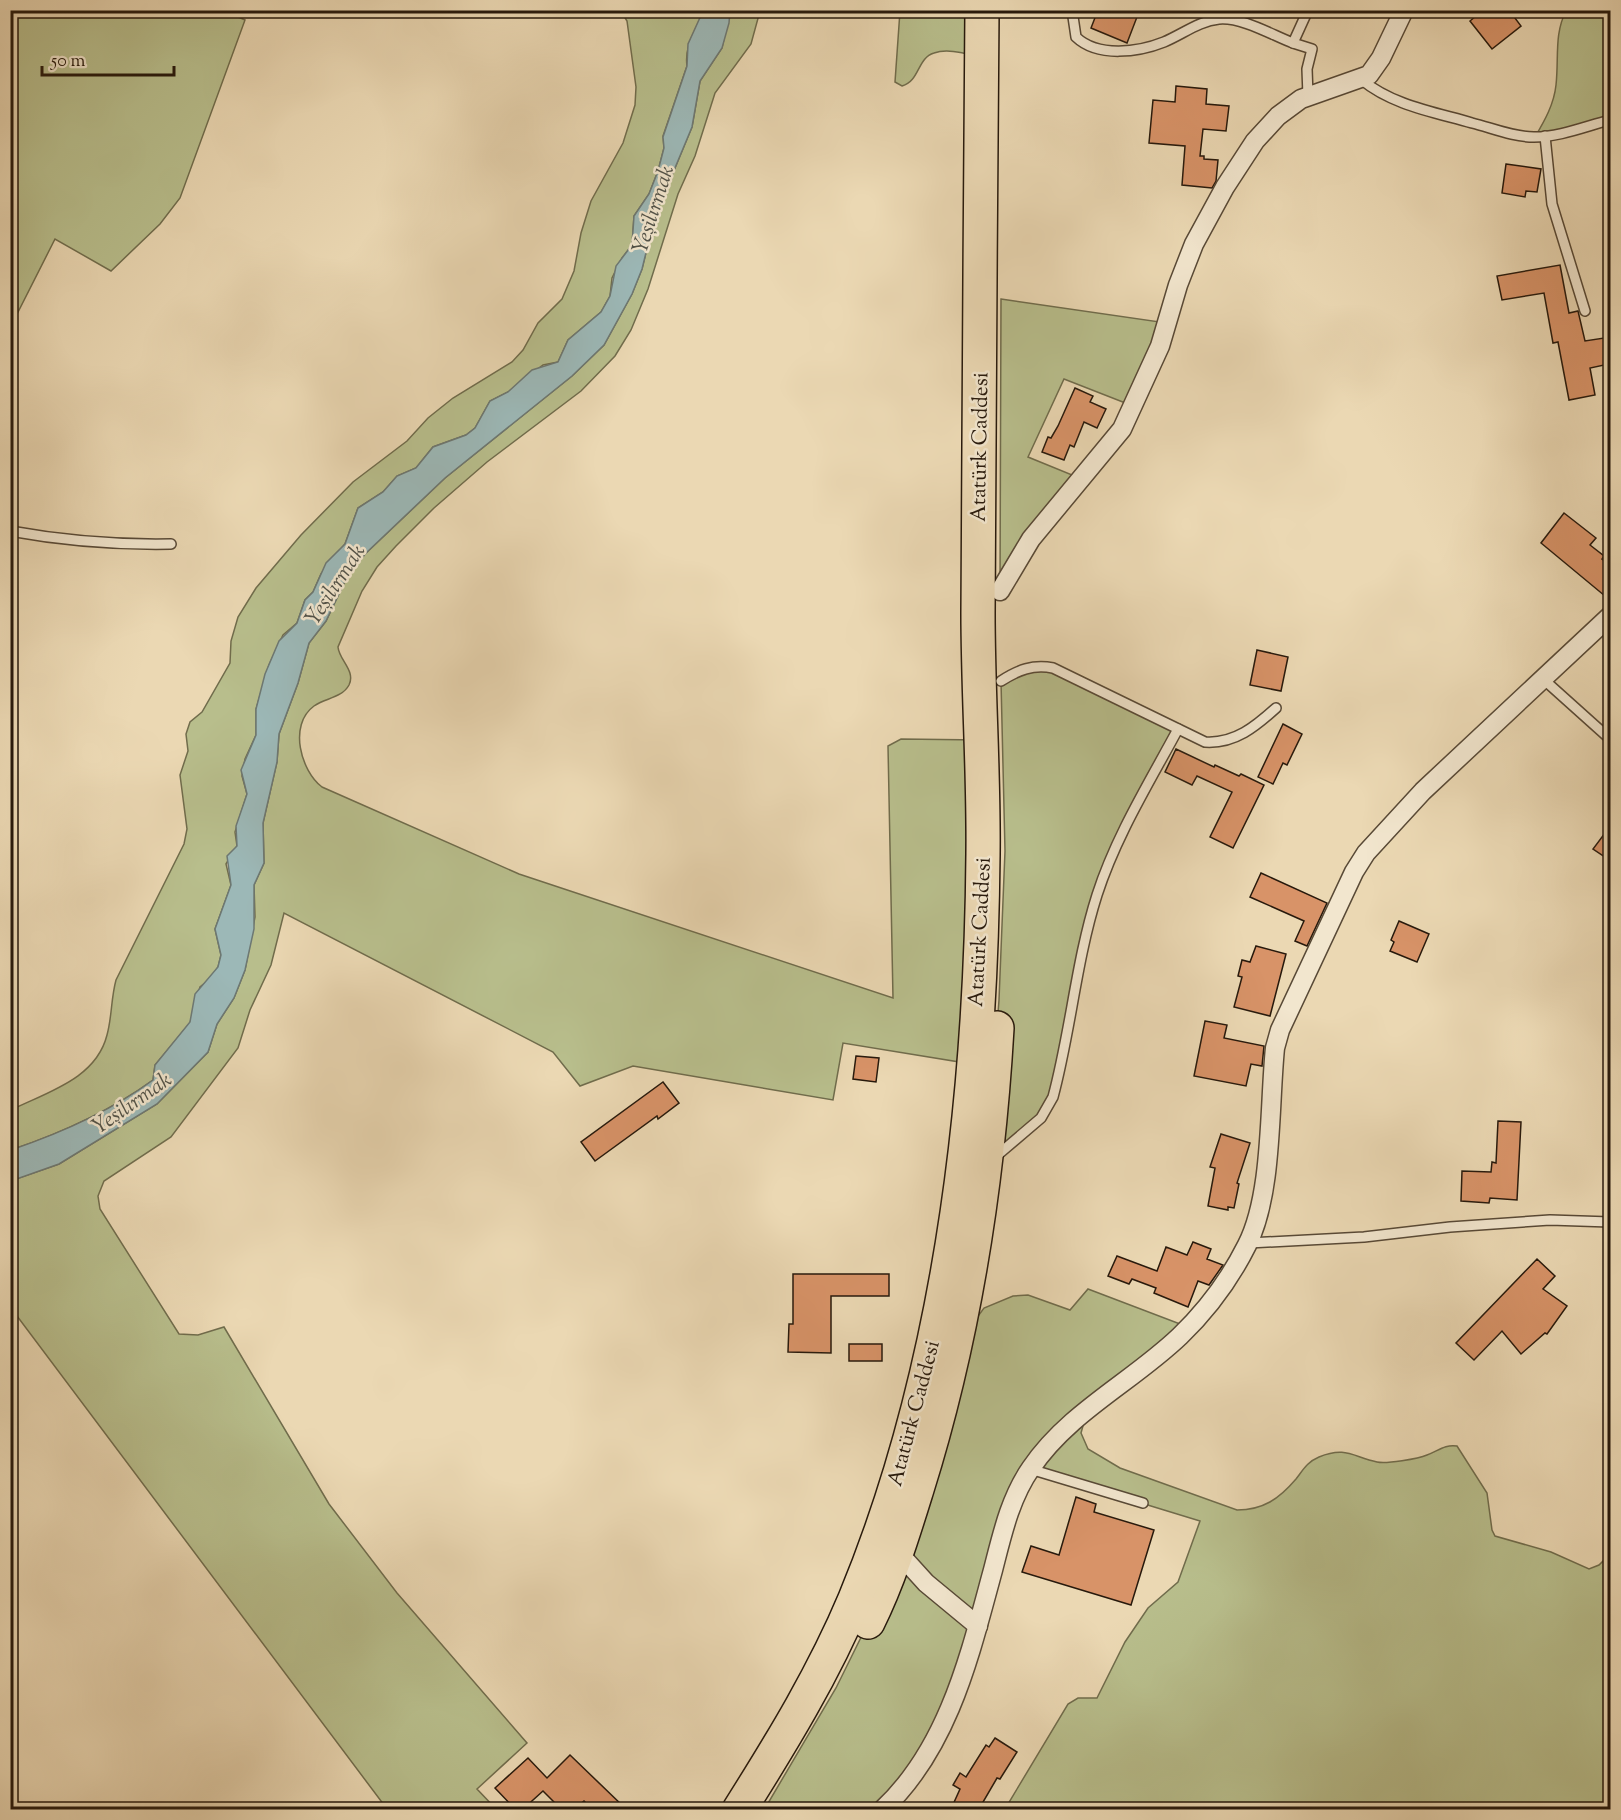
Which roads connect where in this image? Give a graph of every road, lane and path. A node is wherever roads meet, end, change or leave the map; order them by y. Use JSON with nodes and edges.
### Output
{"nodes":[{"id":1,"x":982,"y":10,"type":"edge"},
{"id":2,"x":1002,"y":10,"type":"edge"},
{"id":3,"x":1072,"y":10,"type":"edge"},
{"id":4,"x":1308,"y":10,"type":"edge"},
{"id":5,"x":1404,"y":10,"type":"edge"},
{"id":6,"x":1293,"y":43,"type":"junction"},
{"id":7,"x":1362,"y":80,"type":"junction"},
{"id":8,"x":1308,"y":96,"type":"junction"},
{"id":9,"x":1611,"y":120,"type":"edge"},
{"id":10,"x":1545,"y":136,"type":"junction"},
{"id":11,"x":1585,"y":311,"type":"dead end"},
{"id":12,"x":10,"y":531,"type":"edge"},
{"id":13,"x":171,"y":544,"type":"dead end"},
{"id":14,"x":1000,"y":591,"type":"junction"},
{"id":15,"x":1611,"y":616,"type":"edge"},
{"id":16,"x":1542,"y":678,"type":"junction"},
{"id":17,"x":1001,"y":681,"type":"junction"},
{"id":18,"x":1276,"y":708,"type":"dead end"},
{"id":19,"x":1178,"y":729,"type":"junction"},
{"id":20,"x":1611,"y":739,"type":"edge"},
{"id":21,"x":987,"y":1163,"type":"junction"},
{"id":22,"x":1611,"y":1222,"type":"edge"},
{"id":23,"x":1248,"y":1243,"type":"junction"},
{"id":24,"x":1030,"y":1469,"type":"junction"},
{"id":25,"x":1143,"y":1503,"type":"dead end"},
{"id":26,"x":897,"y":1551,"type":"junction"},
{"id":27,"x":978,"y":1626,"type":"junction"},
{"id":28,"x":739,"y":1809,"type":"edge"},
{"id":29,"x":764,"y":1809,"type":"edge"},
{"id":30,"x":882,"y":1809,"type":"edge"}],
"edges":[{"from":1,"to":28,"type":"highway","name":"Atatürk Caddesi"},
{"from":2,"to":14,"type":"highway","name":"Atatürk Caddesi"},
{"from":3,"to":6,"type":"lane"},
{"from":4,"to":6,"type":"lane"},
{"from":5,"to":7,"type":"street"},
{"from":6,"to":8,"type":"lane"},
{"from":7,"to":8,"type":"street"},
{"from":7,"to":10,"type":"lane"},
{"from":8,"to":14,"type":"street"},
{"from":9,"to":10,"type":"lane"},
{"from":10,"to":11,"type":"lane"},
{"from":12,"to":13,"type":"lane"},
{"from":14,"to":17,"type":"highway","name":"Atatürk Caddesi"},
{"from":15,"to":16,"type":"street"},
{"from":16,"to":20,"type":"lane"},
{"from":16,"to":23,"type":"street"},
{"from":17,"to":19,"type":"lane"},
{"from":17,"to":21,"type":"highway","name":"Atatürk Caddesi"},
{"from":18,"to":19,"type":"lane"},
{"from":19,"to":21,"type":"lane"},
{"from":21,"to":26,"type":"highway","name":"Atatürk Caddesi"},
{"from":22,"to":23,"type":"lane"},
{"from":23,"to":24,"type":"street"},
{"from":24,"to":25,"type":"lane"},
{"from":24,"to":27,"type":"street"},
{"from":26,"to":27,"type":"street"},
{"from":26,"to":29,"type":"highway","name":"Atatürk Caddesi"},
{"from":27,"to":30,"type":"street"}]}
